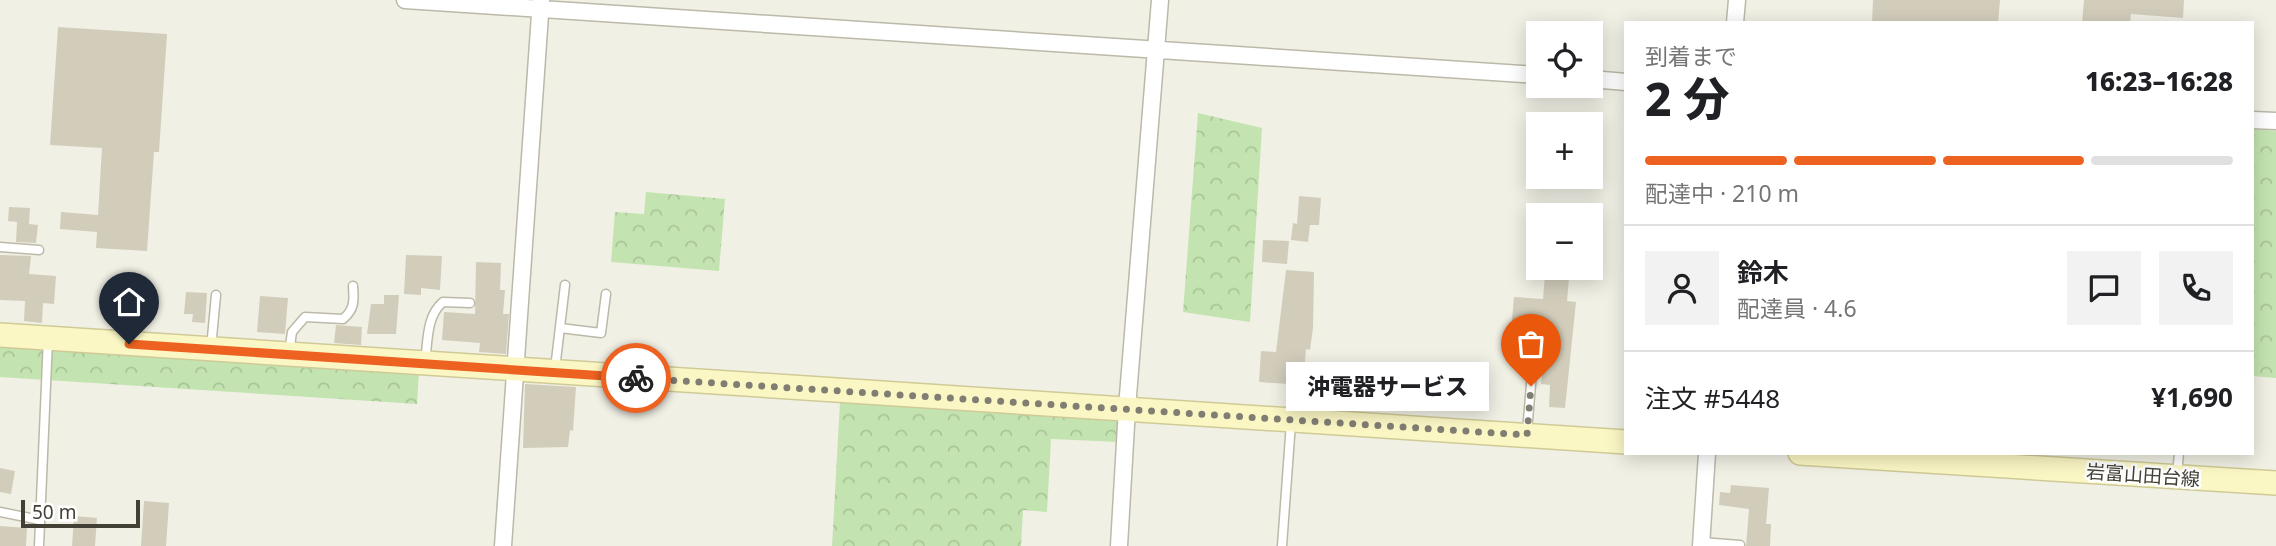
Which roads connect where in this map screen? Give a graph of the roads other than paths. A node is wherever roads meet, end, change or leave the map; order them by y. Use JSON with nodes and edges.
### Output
{"nodes":[{"id":1,"x":404,"y":0,"type":"edge"},
{"id":2,"x":1160,"y":0,"type":"edge"},
{"id":3,"x":1737,"y":0,"type":"edge"},
{"id":4,"x":540,"y":4,"type":"edge"},
{"id":5,"x":1735,"y":21,"type":"edge"},
{"id":6,"x":1157,"y":48,"type":"junction"},
{"id":7,"x":1526,"y":74,"type":"edge"},
{"id":8,"x":1603,"y":80,"type":"edge"},
{"id":9,"x":1624,"y":82,"type":"edge"},
{"id":10,"x":2254,"y":120,"type":"edge"},
{"id":11,"x":2276,"y":121,"type":"edge"},
{"id":12,"x":0,"y":247,"type":"edge"},
{"id":13,"x":39,"y":250,"type":"dead end"},
{"id":14,"x":565,"y":285,"type":"dead end"},
{"id":15,"x":353,"y":286,"type":"dead end"},
{"id":16,"x":606,"y":294,"type":"dead end"},
{"id":17,"x":216,"y":295,"type":"dead end"},
{"id":18,"x":470,"y":303,"type":"dead end"},
{"id":19,"x":560,"y":328,"type":"junction"},
{"id":20,"x":0,"y":335,"type":"edge"},
{"id":21,"x":1535,"y":337,"type":"dead end"},
{"id":22,"x":48,"y":338,"type":"junction"},
{"id":23,"x":211,"y":349,"type":"junction"},
{"id":24,"x":289,"y":355,"type":"junction"},
{"id":25,"x":425,"y":364,"type":"junction"},
{"id":26,"x":514,"y":370,"type":"junction"},
{"id":27,"x":554,"y":373,"type":"junction"},
{"id":28,"x":1127,"y":408,"type":"junction"},
{"id":29,"x":1291,"y":419,"type":"junction"},
{"id":30,"x":1527,"y":435,"type":"junction"},
{"id":31,"x":1624,"y":442,"type":"edge"},
{"id":32,"x":1707,"y":455,"type":"edge"},
{"id":33,"x":1831,"y":455,"type":"edge"},
{"id":34,"x":2179,"y":455,"type":"edge"},
{"id":35,"x":2177,"y":477,"type":"junction"},
{"id":36,"x":2276,"y":483,"type":"edge"},
{"id":37,"x":0,"y":512,"type":"edge"},
{"id":38,"x":40,"y":520,"type":"junction"},
{"id":39,"x":1701,"y":544,"type":"edge"},
{"id":40,"x":1740,"y":544,"type":"edge"},
{"id":41,"x":39,"y":546,"type":"edge"},
{"id":42,"x":503,"y":546,"type":"edge"},
{"id":43,"x":1119,"y":546,"type":"edge"},
{"id":44,"x":1282,"y":546,"type":"edge"}],
"edges":[{"from":1,"to":4,"type":"street"},
{"from":2,"to":6,"type":"street"},
{"from":3,"to":5,"type":"street"},
{"from":4,"to":6,"type":"street"},
{"from":4,"to":26,"type":"street"},
{"from":6,"to":7,"type":"street"},
{"from":6,"to":28,"type":"street"},
{"from":8,"to":9,"type":"street"},
{"from":10,"to":11,"type":"street"},
{"from":12,"to":13,"type":"lane"},
{"from":14,"to":19,"type":"lane"},
{"from":15,"to":24,"type":"lane"},
{"from":16,"to":19,"type":"lane"},
{"from":17,"to":23,"type":"lane"},
{"from":18,"to":25,"type":"lane"},
{"from":19,"to":27,"type":"lane"},
{"from":20,"to":22,"type":"main road"},
{"from":21,"to":30,"type":"lane"},
{"from":22,"to":23,"type":"main road"},
{"from":22,"to":38,"type":"lane"},
{"from":23,"to":24,"type":"main road"},
{"from":24,"to":25,"type":"main road"},
{"from":25,"to":26,"type":"main road"},
{"from":26,"to":27,"type":"main road"},
{"from":26,"to":42,"type":"street"},
{"from":27,"to":28,"type":"main road"},
{"from":28,"to":29,"type":"main road"},
{"from":28,"to":43,"type":"street"},
{"from":29,"to":30,"type":"main road"},
{"from":29,"to":44,"type":"lane"},
{"from":30,"to":31,"type":"main road"},
{"from":32,"to":39,"type":"street"},
{"from":33,"to":35,"type":"main road","name":"岩富山田台線"},
{"from":34,"to":35,"type":"lane"},
{"from":35,"to":36,"type":"main road","name":"岩富山田台線"},
{"from":37,"to":38,"type":"lane"},
{"from":38,"to":41,"type":"lane"},
{"from":39,"to":40,"type":"lane"}]}
